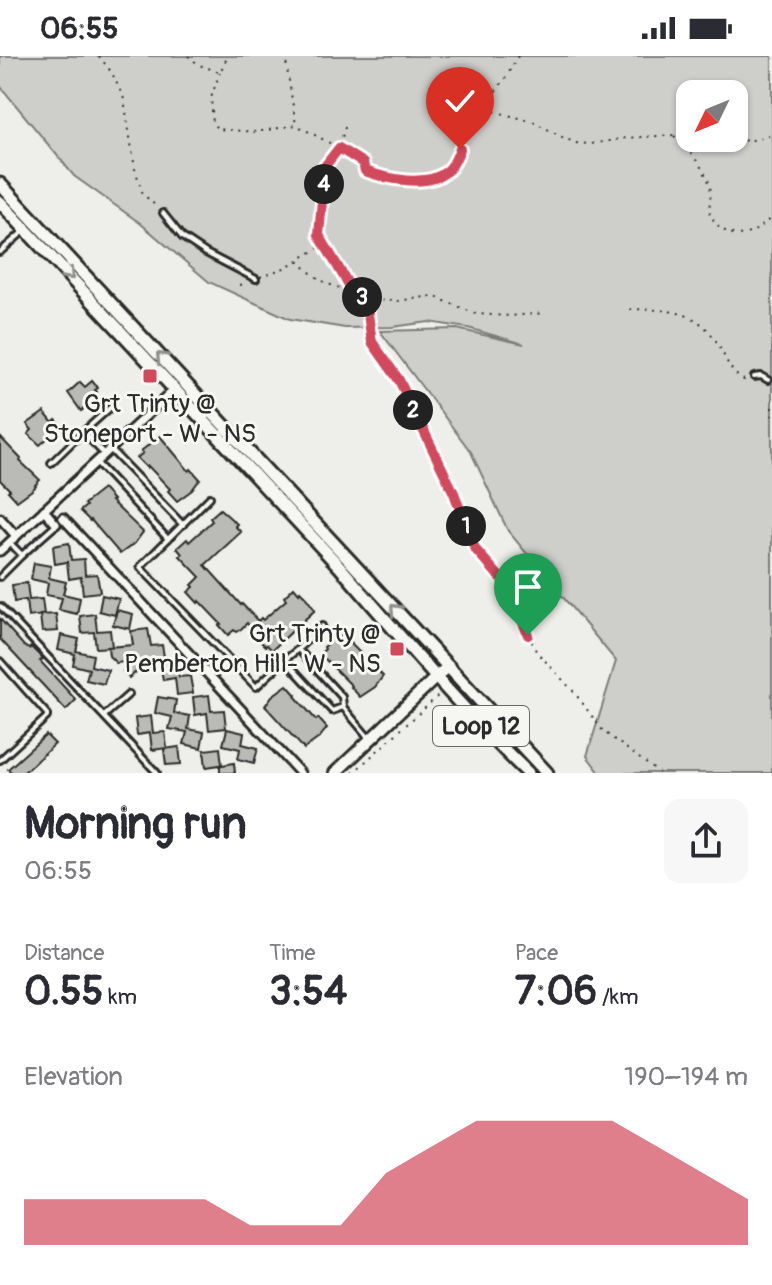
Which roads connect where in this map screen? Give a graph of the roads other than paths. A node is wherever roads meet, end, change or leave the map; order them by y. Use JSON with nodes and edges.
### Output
{"nodes":[{"id":1,"x":0,"y":184,"type":"edge"},
{"id":2,"x":1,"y":205,"type":"edge"},
{"id":3,"x":163,"y":213,"type":"road end"},
{"id":4,"x":26,"y":229,"type":"junction"},
{"id":5,"x":0,"y":252,"type":"edge"},
{"id":6,"x":256,"y":279,"type":"road end"},
{"id":7,"x":754,"y":377,"type":"dead end"},
{"id":8,"x":768,"y":380,"type":"dead end"},
{"id":9,"x":175,"y":389,"type":"junction"},
{"id":10,"x":111,"y":407,"type":"dead end"},
{"id":11,"x":83,"y":432,"type":"junction"},
{"id":12,"x":107,"y":452,"type":"junction"},
{"id":13,"x":96,"y":462,"type":"junction"},
{"id":14,"x":51,"y":463,"type":"dead end"},
{"id":15,"x":210,"y":497,"type":"dead end"},
{"id":16,"x":44,"y":510,"type":"junction"},
{"id":17,"x":0,"y":518,"type":"edge"},
{"id":18,"x":60,"y":521,"type":"junction"},
{"id":19,"x":183,"y":525,"type":"junction"},
{"id":20,"x":16,"y":536,"type":"junction"},
{"id":21,"x":168,"y":539,"type":"junction"},
{"id":22,"x":9,"y":542,"type":"junction"},
{"id":23,"x":0,"y":551,"type":"edge"},
{"id":24,"x":22,"y":555,"type":"junction"},
{"id":25,"x":0,"y":577,"type":"edge"},
{"id":26,"x":0,"y":606,"type":"edge"},
{"id":27,"x":322,"y":626,"type":"dead end"},
{"id":28,"x":298,"y":649,"type":"junction"},
{"id":29,"x":285,"y":660,"type":"junction"},
{"id":30,"x":0,"y":661,"type":"edge"},
{"id":31,"x":448,"y":666,"type":"junction"},
{"id":32,"x":437,"y":678,"type":"junction"},
{"id":33,"x":129,"y":694,"type":"dead end"},
{"id":34,"x":343,"y":707,"type":"junction"},
{"id":35,"x":104,"y":716,"type":"junction"},
{"id":36,"x":370,"y":740,"type":"junction"},
{"id":37,"x":0,"y":760,"type":"edge"},
{"id":38,"x":339,"y":772,"type":"edge"},
{"id":39,"x":157,"y":773,"type":"edge"},
{"id":40,"x":299,"y":773,"type":"edge"},
{"id":41,"x":528,"y":773,"type":"edge"},
{"id":42,"x":547,"y":773,"type":"edge"}],
"edges":[{"from":31,"to":1,"type":"main road","number":"Loop 12","one_way":true},
{"from":2,"to":4,"type":"main road","number":"Loop 12"},
{"from":3,"to":6,"type":"lane"},
{"from":4,"to":5,"type":"lane"},
{"from":4,"to":9,"type":"main road","number":"Loop 12","one_way":true},
{"from":7,"to":8,"type":"lane"},
{"from":9,"to":12,"type":"street"},
{"from":9,"to":32,"type":"main road","number":"Loop 12"},
{"from":10,"to":11,"type":"lane"},
{"from":11,"to":12,"type":"lane"},
{"from":11,"to":14,"type":"lane"},
{"from":12,"to":13,"type":"street"},
{"from":12,"to":19,"type":"lane"},
{"from":13,"to":16,"type":"street"},
{"from":13,"to":21,"type":"lane"},
{"from":15,"to":19,"type":"lane"},
{"from":16,"to":18,"type":"street"},
{"from":16,"to":20,"type":"street"},
{"from":17,"to":20,"type":"street"},
{"from":18,"to":24,"type":"lane"},
{"from":18,"to":40,"type":"street"},
{"from":19,"to":21,"type":"lane"},
{"from":20,"to":22,"type":"street"},
{"from":21,"to":29,"type":"lane"},
{"from":22,"to":23,"type":"street"},
{"from":22,"to":24,"type":"lane"},
{"from":24,"to":25,"type":"lane"},
{"from":26,"to":35,"type":"lane"},
{"from":27,"to":28,"type":"lane"},
{"from":28,"to":29,"type":"lane"},
{"from":28,"to":34,"type":"lane"},
{"from":29,"to":34,"type":"lane"},
{"from":30,"to":37,"type":"lane"},
{"from":31,"to":32,"type":"street"},
{"from":31,"to":42,"type":"main road","number":"Loop 12"},
{"from":32,"to":36,"type":"street"},
{"from":32,"to":41,"type":"main road","number":"Loop 12"},
{"from":33,"to":35,"type":"lane"},
{"from":34,"to":36,"type":"lane"},
{"from":35,"to":39,"type":"lane"},
{"from":36,"to":38,"type":"street"}]}
